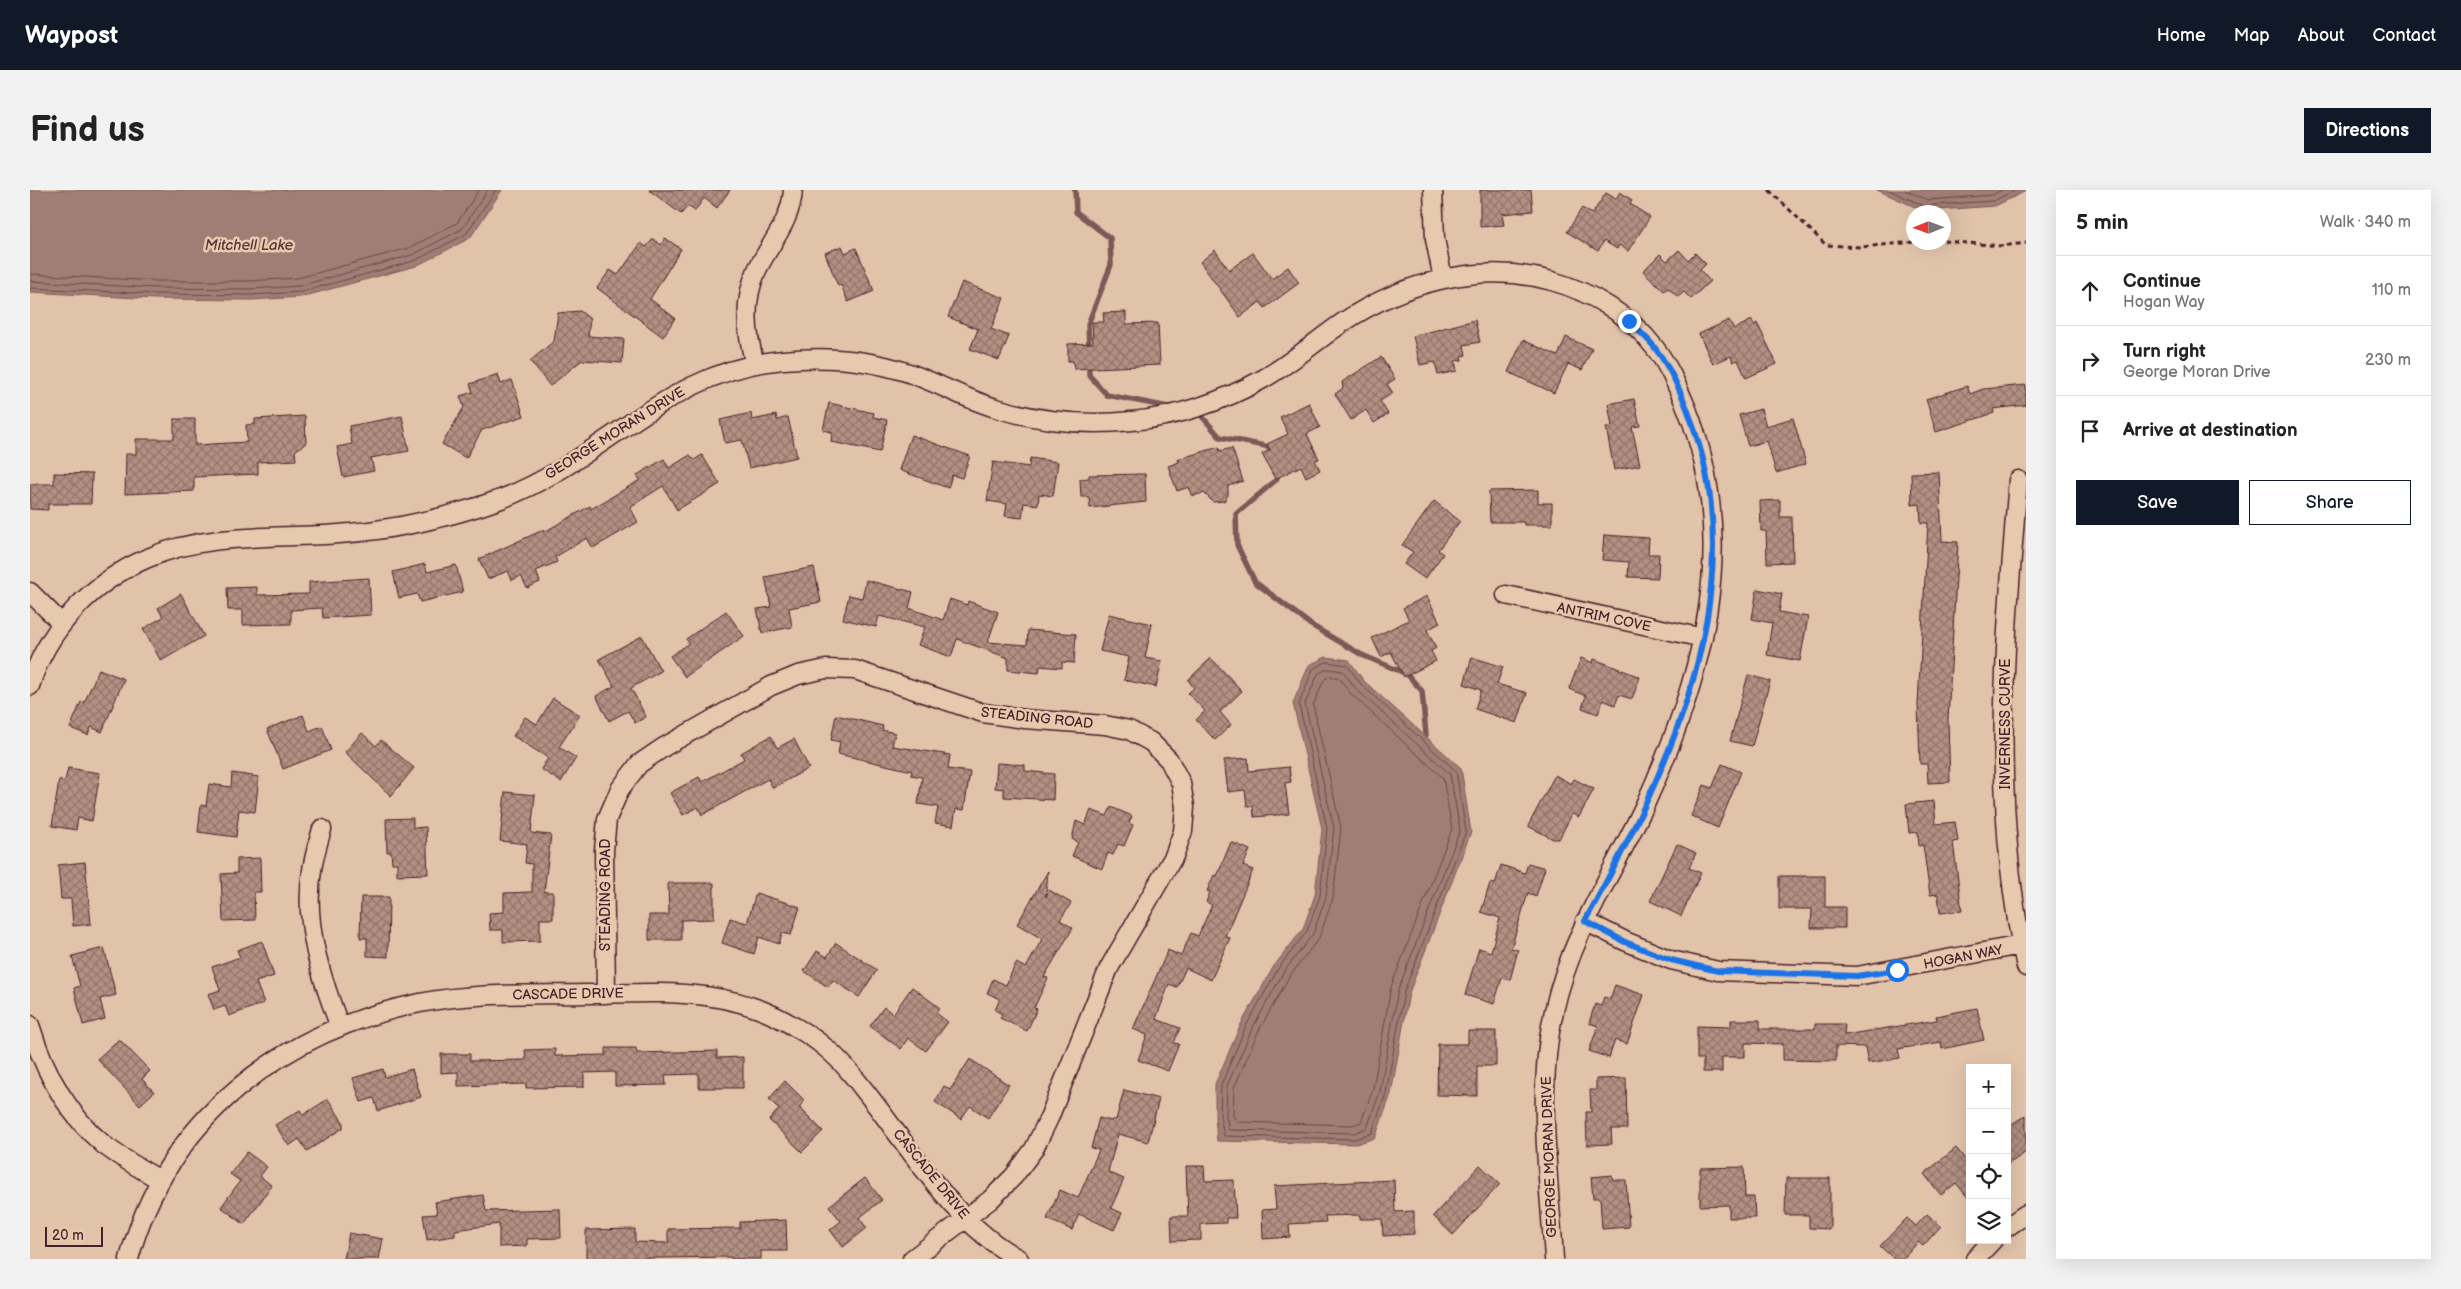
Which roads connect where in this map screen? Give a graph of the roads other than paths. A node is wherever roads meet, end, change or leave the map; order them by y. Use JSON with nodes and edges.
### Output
{"nodes":[{"id":1,"x":793,"y":190,"type":"edge"},
{"id":2,"x":1433,"y":190,"type":"edge"},
{"id":3,"x":1443,"y":279,"type":"junction"},
{"id":4,"x":755,"y":364,"type":"junction"},
{"id":5,"x":2018,"y":480,"type":"dead end"},
{"id":6,"x":30,"y":592,"type":"edge"},
{"id":7,"x":1506,"y":595,"type":"dead end"},
{"id":8,"x":62,"y":624,"type":"junction"},
{"id":9,"x":1703,"y":638,"type":"junction"},
{"id":10,"x":30,"y":686,"type":"edge"},
{"id":11,"x":322,"y":829,"type":"dead end"},
{"id":12,"x":1585,"y":921,"type":"junction"},
{"id":13,"x":2021,"y":945,"type":"junction"},
{"id":14,"x":2026,"y":967,"type":"edge"},
{"id":15,"x":606,"y":994,"type":"junction"},
{"id":16,"x":340,"y":1027,"type":"junction"},
{"id":17,"x":31,"y":1029,"type":"edge"},
{"id":18,"x":160,"y":1180,"type":"junction"},
{"id":19,"x":2026,"y":1214,"type":"edge"},
{"id":20,"x":966,"y":1218,"type":"junction"},
{"id":21,"x":2011,"y":1224,"type":"edge"},
{"id":22,"x":1989,"y":1244,"type":"edge"},
{"id":23,"x":129,"y":1259,"type":"edge"},
{"id":24,"x":912,"y":1259,"type":"edge"},
{"id":25,"x":1019,"y":1259,"type":"edge"},
{"id":26,"x":1554,"y":1259,"type":"edge"},
{"id":27,"x":1975,"y":1259,"type":"edge"}],
"edges":[{"from":1,"to":4,"type":"street"},
{"from":2,"to":3,"type":"street"},
{"from":3,"to":4,"type":"street","name":"GEORGE MORAN DRIVE"},
{"from":3,"to":9,"type":"street","name":"GEORGE MORAN DRIVE"},
{"from":4,"to":8,"type":"street","name":"GEORGE MORAN DRIVE"},
{"from":5,"to":13,"type":"street","name":"INVERNESS CURVE"},
{"from":6,"to":8,"type":"street"},
{"from":7,"to":9,"type":"street","name":"ANTRIM COVE"},
{"from":8,"to":10,"type":"street","name":"GEORGE MORAN DRIVE"},
{"from":9,"to":12,"type":"street","name":"GEORGE MORAN DRIVE"},
{"from":11,"to":16,"type":"street"},
{"from":12,"to":13,"type":"street","name":"HOGAN WAY"},
{"from":12,"to":26,"type":"street","name":"GEORGE MORAN DRIVE"},
{"from":13,"to":14,"type":"street","name":"INVERNESS CURVE"},
{"from":15,"to":16,"type":"street","name":"CASCADE DRIVE"},
{"from":15,"to":20,"type":"street","name":"CASCADE DRIVE"},
{"from":15,"to":20,"type":"street","name":"STEADING ROAD"},
{"from":16,"to":18,"type":"street","name":"CASCADE DRIVE"},
{"from":17,"to":18,"type":"street"},
{"from":18,"to":23,"type":"street","name":"CASCADE DRIVE"},
{"from":19,"to":21,"type":"street"},
{"from":20,"to":24,"type":"street","name":"STEADING ROAD"},
{"from":20,"to":25,"type":"street","name":"CASCADE DRIVE"},
{"from":22,"to":27,"type":"street"}]}
